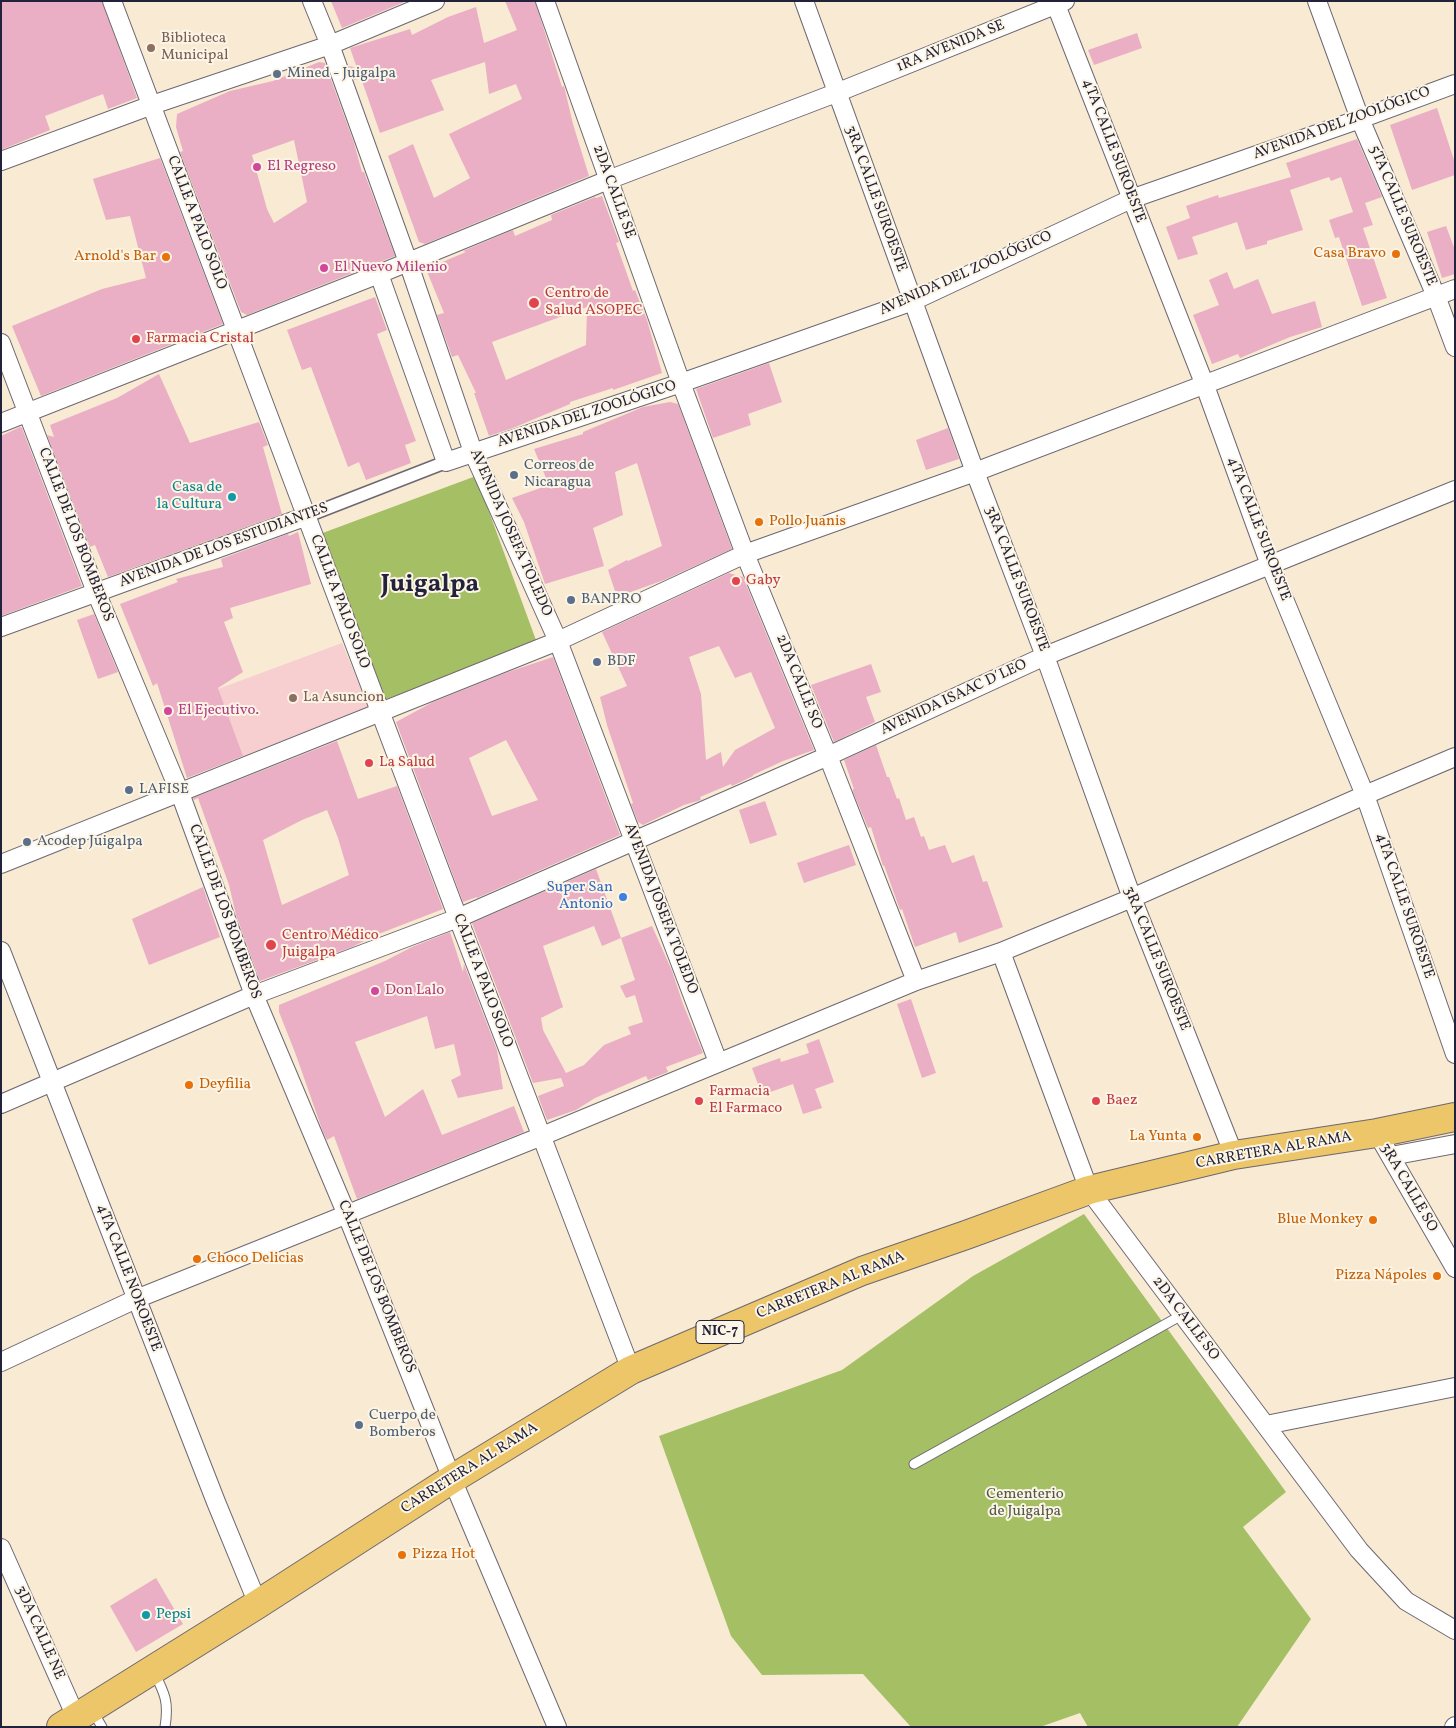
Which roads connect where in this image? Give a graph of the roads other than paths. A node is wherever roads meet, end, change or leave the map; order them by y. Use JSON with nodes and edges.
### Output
{"nodes":[{"id":1,"x":112,"y":1,"type":"edge"},
{"id":2,"x":312,"y":1,"type":"edge"},
{"id":3,"x":435,"y":1,"type":"edge"},
{"id":4,"x":545,"y":1,"type":"edge"},
{"id":5,"x":804,"y":1,"type":"edge"},
{"id":6,"x":1317,"y":1,"type":"edge"},
{"id":7,"x":1060,"y":3,"type":"edge"},
{"id":8,"x":330,"y":45,"type":"junction"},
{"id":9,"x":1455,"y":84,"type":"edge"},
{"id":10,"x":836,"y":93,"type":"junction"},
{"id":11,"x":152,"y":106,"type":"junction"},
{"id":12,"x":1360,"y":119,"type":"junction"},
{"id":13,"x":1,"y":161,"type":"edge"},
{"id":14,"x":608,"y":180,"type":"junction"},
{"id":15,"x":1132,"y":200,"type":"junction"},
{"id":16,"x":408,"y":262,"type":"junction"},
{"id":17,"x":379,"y":274,"type":"junction"},
{"id":18,"x":1455,"y":289,"type":"edge"},
{"id":19,"x":1436,"y":296,"type":"junction"},
{"id":20,"x":913,"y":301,"type":"junction"},
{"id":21,"x":236,"y":331,"type":"junction"},
{"id":22,"x":1,"y":343,"type":"edge"},
{"id":23,"x":1455,"y":347,"type":"edge"},
{"id":24,"x":681,"y":383,"type":"junction"},
{"id":25,"x":1204,"y":383,"type":"junction"},
{"id":26,"x":28,"y":412,"type":"junction"},
{"id":27,"x":1,"y":424,"type":"edge"},
{"id":28,"x":473,"y":452,"type":"junction"},
{"id":29,"x":446,"y":462,"type":"junction"},
{"id":30,"x":975,"y":472,"type":"junction"},
{"id":31,"x":1455,"y":490,"type":"edge"},
{"id":32,"x":307,"y":516,"type":"junction"},
{"id":33,"x":746,"y":554,"type":"junction"},
{"id":34,"x":1270,"y":565,"type":"junction"},
{"id":35,"x":96,"y":592,"type":"junction"},
{"id":36,"x":1,"y":627,"type":"edge"},
{"id":37,"x":558,"y":641,"type":"junction"},
{"id":38,"x":1045,"y":656,"type":"junction"},
{"id":39,"x":380,"y":711,"type":"junction"},
{"id":40,"x":828,"y":756,"type":"junction"},
{"id":41,"x":1455,"y":757,"type":"edge"},
{"id":42,"x":180,"y":793,"type":"junction"},
{"id":43,"x":1365,"y":794,"type":"junction"},
{"id":44,"x":634,"y":842,"type":"junction"},
{"id":45,"x":1,"y":864,"type":"edge"},
{"id":46,"x":1132,"y":898,"type":"junction"},
{"id":47,"x":458,"y":918,"type":"junction"},
{"id":48,"x":1,"y":951,"type":"edge"},
{"id":49,"x":1001,"y":952,"type":"junction"},
{"id":50,"x":916,"y":981,"type":"junction"},
{"id":51,"x":254,"y":995,"type":"junction"},
{"id":52,"x":1455,"y":1054,"type":"edge"},
{"id":53,"x":718,"y":1062,"type":"junction"},
{"id":54,"x":52,"y":1082,"type":"junction"},
{"id":55,"x":1,"y":1104,"type":"edge"},
{"id":56,"x":1455,"y":1117,"type":"edge"},
{"id":57,"x":1377,"y":1133,"type":"junction"},
{"id":58,"x":542,"y":1136,"type":"junction"},
{"id":59,"x":1455,"y":1144,"type":"edge"},
{"id":60,"x":1234,"y":1155,"type":"junction"},
{"id":61,"x":1390,"y":1156,"type":"junction"},
{"id":62,"x":1089,"y":1190,"type":"junction"},
{"id":63,"x":347,"y":1215,"type":"junction"},
{"id":64,"x":1455,"y":1268,"type":"edge"},
{"id":65,"x":136,"y":1299,"type":"junction"},
{"id":66,"x":1182,"y":1315,"type":"junction"},
{"id":67,"x":1,"y":1362,"type":"edge"},
{"id":68,"x":631,"y":1370,"type":"junction"},
{"id":69,"x":1455,"y":1387,"type":"edge"},
{"id":70,"x":1266,"y":1425,"type":"junction"},
{"id":71,"x":914,"y":1464,"type":"dead end"},
{"id":72,"x":452,"y":1479,"type":"junction"},
{"id":73,"x":1,"y":1548,"type":"edge"},
{"id":74,"x":258,"y":1604,"type":"junction"},
{"id":75,"x":1455,"y":1630,"type":"edge"},
{"id":76,"x":153,"y":1670,"type":"junction"},
{"id":77,"x":82,"y":1721,"type":"edge"},
{"id":78,"x":165,"y":1727,"type":"edge"},
{"id":79,"x":557,"y":1727,"type":"edge"}],
"edges":[{"from":1,"to":11,"type":"street","name":"CALLE A PALO SOLO"},
{"from":2,"to":8,"type":"street","name":"AVENIDA JOSEFA TOLEDO"},
{"from":3,"to":8,"type":"street"},
{"from":4,"to":14,"type":"street","name":"2DA CALLE SE"},
{"from":5,"to":10,"type":"street","name":"3RA CALLE SUROESTE"},
{"from":6,"to":12,"type":"street","name":"5TA CALLE SUROESTE"},
{"from":7,"to":10,"type":"street","name":"1RA AVENIDA SE"},
{"from":7,"to":15,"type":"street","name":"4TA CALLE SUROESTE"},
{"from":8,"to":11,"type":"street"},
{"from":8,"to":16,"type":"street","name":"AVENIDA JOSEFA TOLEDO"},
{"from":9,"to":12,"type":"street","name":"AVENIDA DEL ZOOLÓGICO"},
{"from":10,"to":14,"type":"street","name":"1RA AVENIDA SE"},
{"from":10,"to":20,"type":"street","name":"3RA CALLE SUROESTE"},
{"from":11,"to":13,"type":"street"},
{"from":11,"to":21,"type":"street","name":"CALLE A PALO SOLO"},
{"from":12,"to":15,"type":"street","name":"AVENIDA DEL ZOOLÓGICO"},
{"from":12,"to":19,"type":"street","name":"5TA CALLE SUROESTE"},
{"from":14,"to":16,"type":"street","name":"1RA AVENIDA SE"},
{"from":14,"to":24,"type":"street","name":"2DA CALLE SE"},
{"from":15,"to":20,"type":"street","name":"AVENIDA DEL ZOOLÓGICO"},
{"from":15,"to":25,"type":"street","name":"4TA CALLE SUROESTE"},
{"from":16,"to":17,"type":"street","name":"1RA AVENIDA SE"},
{"from":16,"to":28,"type":"street","name":"AVENIDA JOSEFA TOLEDO"},
{"from":17,"to":21,"type":"street","name":"1RA AVENIDA SE"},
{"from":17,"to":29,"type":"street"},
{"from":18,"to":19,"type":"street"},
{"from":19,"to":23,"type":"street","name":"5TA CALLE SUROESTE"},
{"from":19,"to":25,"type":"street"},
{"from":20,"to":24,"type":"street","name":"AVENIDA DEL ZOOLÓGICO"},
{"from":20,"to":30,"type":"street","name":"3RA CALLE SUROESTE"},
{"from":21,"to":26,"type":"street","name":"1RA AVENIDA SE"},
{"from":21,"to":32,"type":"street","name":"CALLE A PALO SOLO"},
{"from":22,"to":26,"type":"street","name":"CALLE DE LOS BOMBEROS"},
{"from":24,"to":28,"type":"street","name":"AVENIDA DEL ZOOLÓGICO"},
{"from":24,"to":33,"type":"street","name":"2DA CALLE SO"},
{"from":25,"to":30,"type":"street"},
{"from":25,"to":34,"type":"street","name":"4TA CALLE SUROESTE"},
{"from":26,"to":27,"type":"street","name":"1RA AVENIDA SE"},
{"from":26,"to":35,"type":"street","name":"CALLE DE LOS BOMBEROS"},
{"from":28,"to":29,"type":"street","name":"AVENIDA DEL ZOOLÓGICO"},
{"from":28,"to":37,"type":"street","name":"AVENIDA JOSEFA TOLEDO"},
{"from":29,"to":32,"type":"street","name":"AVENIDA DE LOS ESTUDIANTES"},
{"from":30,"to":33,"type":"street"},
{"from":30,"to":38,"type":"street","name":"3RA CALLE SUROESTE"},
{"from":31,"to":34,"type":"street","name":"AVENIDA ISAAC D´LEO"},
{"from":32,"to":35,"type":"street","name":"AVENIDA DE LOS ESTUDIANTES"},
{"from":32,"to":39,"type":"street","name":"CALLE A PALO SOLO"},
{"from":33,"to":37,"type":"street"},
{"from":33,"to":40,"type":"street","name":"2DA CALLE SO"},
{"from":34,"to":38,"type":"street","name":"AVENIDA ISAAC D´LEO"},
{"from":34,"to":43,"type":"street","name":"4TA CALLE SUROESTE"},
{"from":35,"to":36,"type":"street","name":"AVENIDA DE LOS ESTUDIANTES"},
{"from":35,"to":42,"type":"street","name":"CALLE DE LOS BOMBEROS"},
{"from":37,"to":39,"type":"street"},
{"from":37,"to":44,"type":"street","name":"AVENIDA JOSEFA TOLEDO"},
{"from":38,"to":40,"type":"street","name":"AVENIDA ISAAC D´LEO"},
{"from":38,"to":46,"type":"street","name":"3RA CALLE SUROESTE"},
{"from":39,"to":42,"type":"street"},
{"from":39,"to":47,"type":"street","name":"CALLE A PALO SOLO"},
{"from":40,"to":44,"type":"street","name":"AVENIDA ISAAC D´LEO"},
{"from":40,"to":50,"type":"street","name":"2DA CALLE SO"},
{"from":41,"to":43,"type":"street"},
{"from":42,"to":45,"type":"street"},
{"from":42,"to":51,"type":"street","name":"CALLE DE LOS BOMBEROS"},
{"from":43,"to":46,"type":"street"},
{"from":43,"to":52,"type":"street","name":"4TA CALLE SUROESTE"},
{"from":44,"to":47,"type":"street","name":"AVENIDA ISAAC D´LEO"},
{"from":44,"to":53,"type":"street","name":"AVENIDA JOSEFA TOLEDO"},
{"from":46,"to":49,"type":"street"},
{"from":46,"to":60,"type":"street","name":"3RA CALLE SUROESTE"},
{"from":47,"to":51,"type":"street","name":"AVENIDA ISAAC D´LEO"},
{"from":47,"to":58,"type":"street","name":"CALLE A PALO SOLO"},
{"from":48,"to":54,"type":"street","name":"4TA CALLE NOROESTE"},
{"from":49,"to":50,"type":"street"},
{"from":49,"to":62,"type":"street","name":"2DA CALLE SO"},
{"from":50,"to":53,"type":"street"},
{"from":51,"to":54,"type":"street","name":"AVENIDA ISAAC D´LEO"},
{"from":51,"to":63,"type":"street","name":"CALLE DE LOS BOMBEROS"},
{"from":53,"to":58,"type":"street"},
{"from":54,"to":55,"type":"street","name":"AVENIDA ISAAC D´LEO"},
{"from":54,"to":65,"type":"street","name":"4TA CALLE NOROESTE"},
{"from":56,"to":57,"type":"highway","name":"CARRETERA AL RAMA","number":"NIC-7"},
{"from":57,"to":60,"type":"highway","name":"CARRETERA AL RAMA","number":"NIC-7"},
{"from":57,"to":61,"type":"street","name":"3RA CALLE SO"},
{"from":58,"to":63,"type":"street"},
{"from":58,"to":68,"type":"street","name":"CALLE A PALO SOLO"},
{"from":59,"to":61,"type":"street"},
{"from":60,"to":62,"type":"highway","name":"CARRETERA AL RAMA","number":"NIC-7"},
{"from":61,"to":64,"type":"street","name":"3RA CALLE SO"},
{"from":62,"to":66,"type":"street","name":"2DA CALLE SO"},
{"from":62,"to":68,"type":"highway","name":"CARRETERA AL RAMA","number":"NIC-7"},
{"from":63,"to":65,"type":"street"},
{"from":63,"to":72,"type":"street","name":"CALLE DE LOS BOMBEROS"},
{"from":65,"to":67,"type":"street"},
{"from":65,"to":74,"type":"street","name":"4TA CALLE NOROESTE"},
{"from":66,"to":70,"type":"street","name":"2DA CALLE SO"},
{"from":66,"to":71,"type":"lane"},
{"from":68,"to":72,"type":"highway","name":"CARRETERA AL RAMA","number":"NIC-7"},
{"from":69,"to":70,"type":"street"},
{"from":70,"to":75,"type":"street","name":"2DA CALLE SO"},
{"from":72,"to":74,"type":"highway","name":"CARRETERA AL RAMA","number":"NIC-7"},
{"from":72,"to":79,"type":"street","name":"CALLE DE LOS BOMBEROS"},
{"from":73,"to":77,"type":"street","name":"3DA CALLE NE"},
{"from":74,"to":76,"type":"highway","name":"CARRETERA AL RAMA","number":"NIC-7"},
{"from":76,"to":77,"type":"highway","name":"CARRETERA AL RAMA","number":"NIC-7"},
{"from":76,"to":78,"type":"lane"}]}
